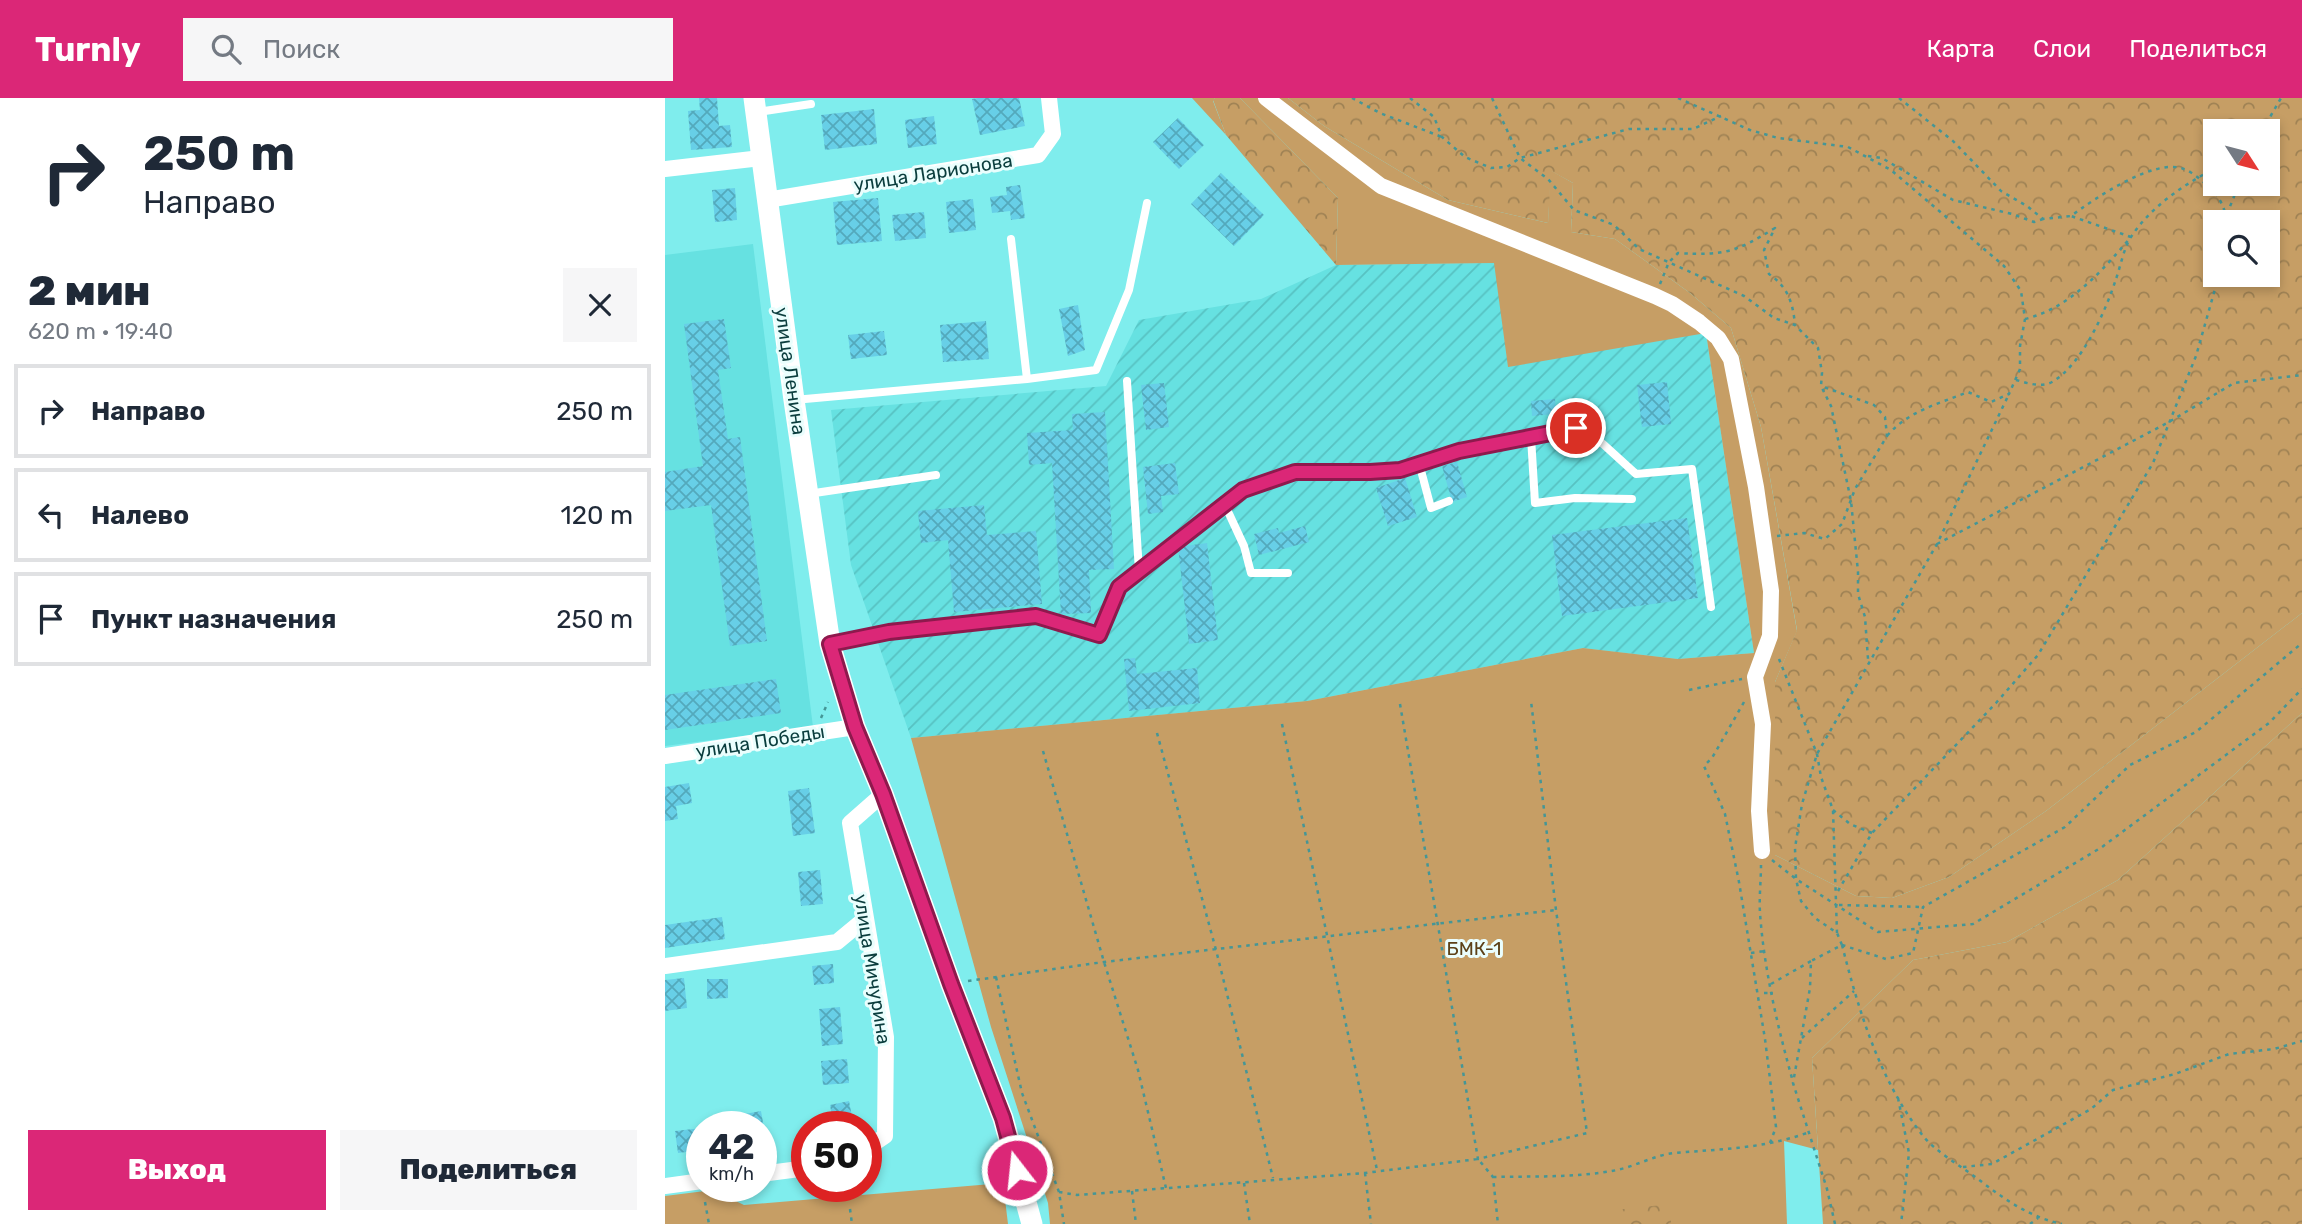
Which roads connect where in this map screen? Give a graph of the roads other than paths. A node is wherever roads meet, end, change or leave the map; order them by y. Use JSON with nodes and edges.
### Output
{"nodes":[{"id":1,"x":1049,"y":98,"type":"edge"},
{"id":2,"x":1266,"y":98,"type":"edge"},
{"id":3,"x":811,"y":104,"type":"dead end"},
{"id":4,"x":755,"y":105,"type":"edge"},
{"id":5,"x":761,"y":158,"type":"junction"},
{"id":6,"x":665,"y":169,"type":"edge"},
{"id":7,"x":767,"y":200,"type":"junction"},
{"id":8,"x":1147,"y":203,"type":"dead end"},
{"id":9,"x":1011,"y":239,"type":"dead end"},
{"id":10,"x":1027,"y":379,"type":"junction"},
{"id":11,"x":1127,"y":381,"type":"dead end"},
{"id":12,"x":794,"y":400,"type":"junction"},
{"id":13,"x":1531,"y":437,"type":"junction"},
{"id":14,"x":1419,"y":463,"type":"junction"},
{"id":15,"x":936,"y":475,"type":"dead end"},
{"id":16,"x":808,"y":494,"type":"junction"},
{"id":17,"x":1632,"y":499,"type":"dead end"},
{"id":18,"x":1449,"y":501,"type":"dead end"},
{"id":19,"x":1225,"y":505,"type":"junction"},
{"id":20,"x":1139,"y":571,"type":"junction"},
{"id":21,"x":1287,"y":573,"type":"dead end"},
{"id":22,"x":1711,"y":607,"type":"dead end"},
{"id":23,"x":830,"y":644,"type":"junction"},
{"id":24,"x":855,"y":727,"type":"junction"},
{"id":25,"x":665,"y":756,"type":"edge"},
{"id":26,"x":883,"y":794,"type":"junction"},
{"id":27,"x":1762,"y":851,"type":"road end"},
{"id":28,"x":866,"y":918,"type":"junction"},
{"id":29,"x":665,"y":966,"type":"edge"},
{"id":30,"x":882,"y":1138,"type":"edge"},
{"id":31,"x":686,"y":1183,"type":"edge"},
{"id":32,"x":665,"y":1186,"type":"edge"},
{"id":33,"x":1032,"y":1224,"type":"edge"}],
"edges":[{"from":1,"to":7,"type":"street","name":"улица Ларионова"},
{"from":2,"to":27,"type":"street"},
{"from":3,"to":4,"type":"lane"},
{"from":4,"to":5,"type":"main road","name":"улица Ленина"},
{"from":5,"to":6,"type":"street"},
{"from":5,"to":7,"type":"main road","name":"улица Ленина"},
{"from":7,"to":12,"type":"main road","name":"улица Ленина"},
{"from":8,"to":10,"type":"lane"},
{"from":9,"to":10,"type":"lane"},
{"from":10,"to":12,"type":"lane"},
{"from":11,"to":20,"type":"lane"},
{"from":12,"to":16,"type":"main road","name":"улица Ленина"},
{"from":13,"to":14,"type":"lane"},
{"from":13,"to":17,"type":"lane"},
{"from":13,"to":22,"type":"lane"},
{"from":14,"to":18,"type":"lane"},
{"from":14,"to":19,"type":"lane"},
{"from":15,"to":16,"type":"lane"},
{"from":16,"to":23,"type":"main road","name":"улица Ленина"},
{"from":19,"to":20,"type":"lane"},
{"from":19,"to":21,"type":"lane"},
{"from":20,"to":23,"type":"lane"},
{"from":23,"to":24,"type":"main road","name":"улица Ленина"},
{"from":24,"to":25,"type":"street","name":"улица Победы"},
{"from":24,"to":26,"type":"main road","name":"улица Ленина"},
{"from":26,"to":28,"type":"street","name":"улица Мичурина"},
{"from":26,"to":33,"type":"main road","name":"улица Ленина"},
{"from":28,"to":29,"type":"street"},
{"from":28,"to":30,"type":"street","name":"улица Мичурина"},
{"from":31,"to":32,"type":"street"}]}
